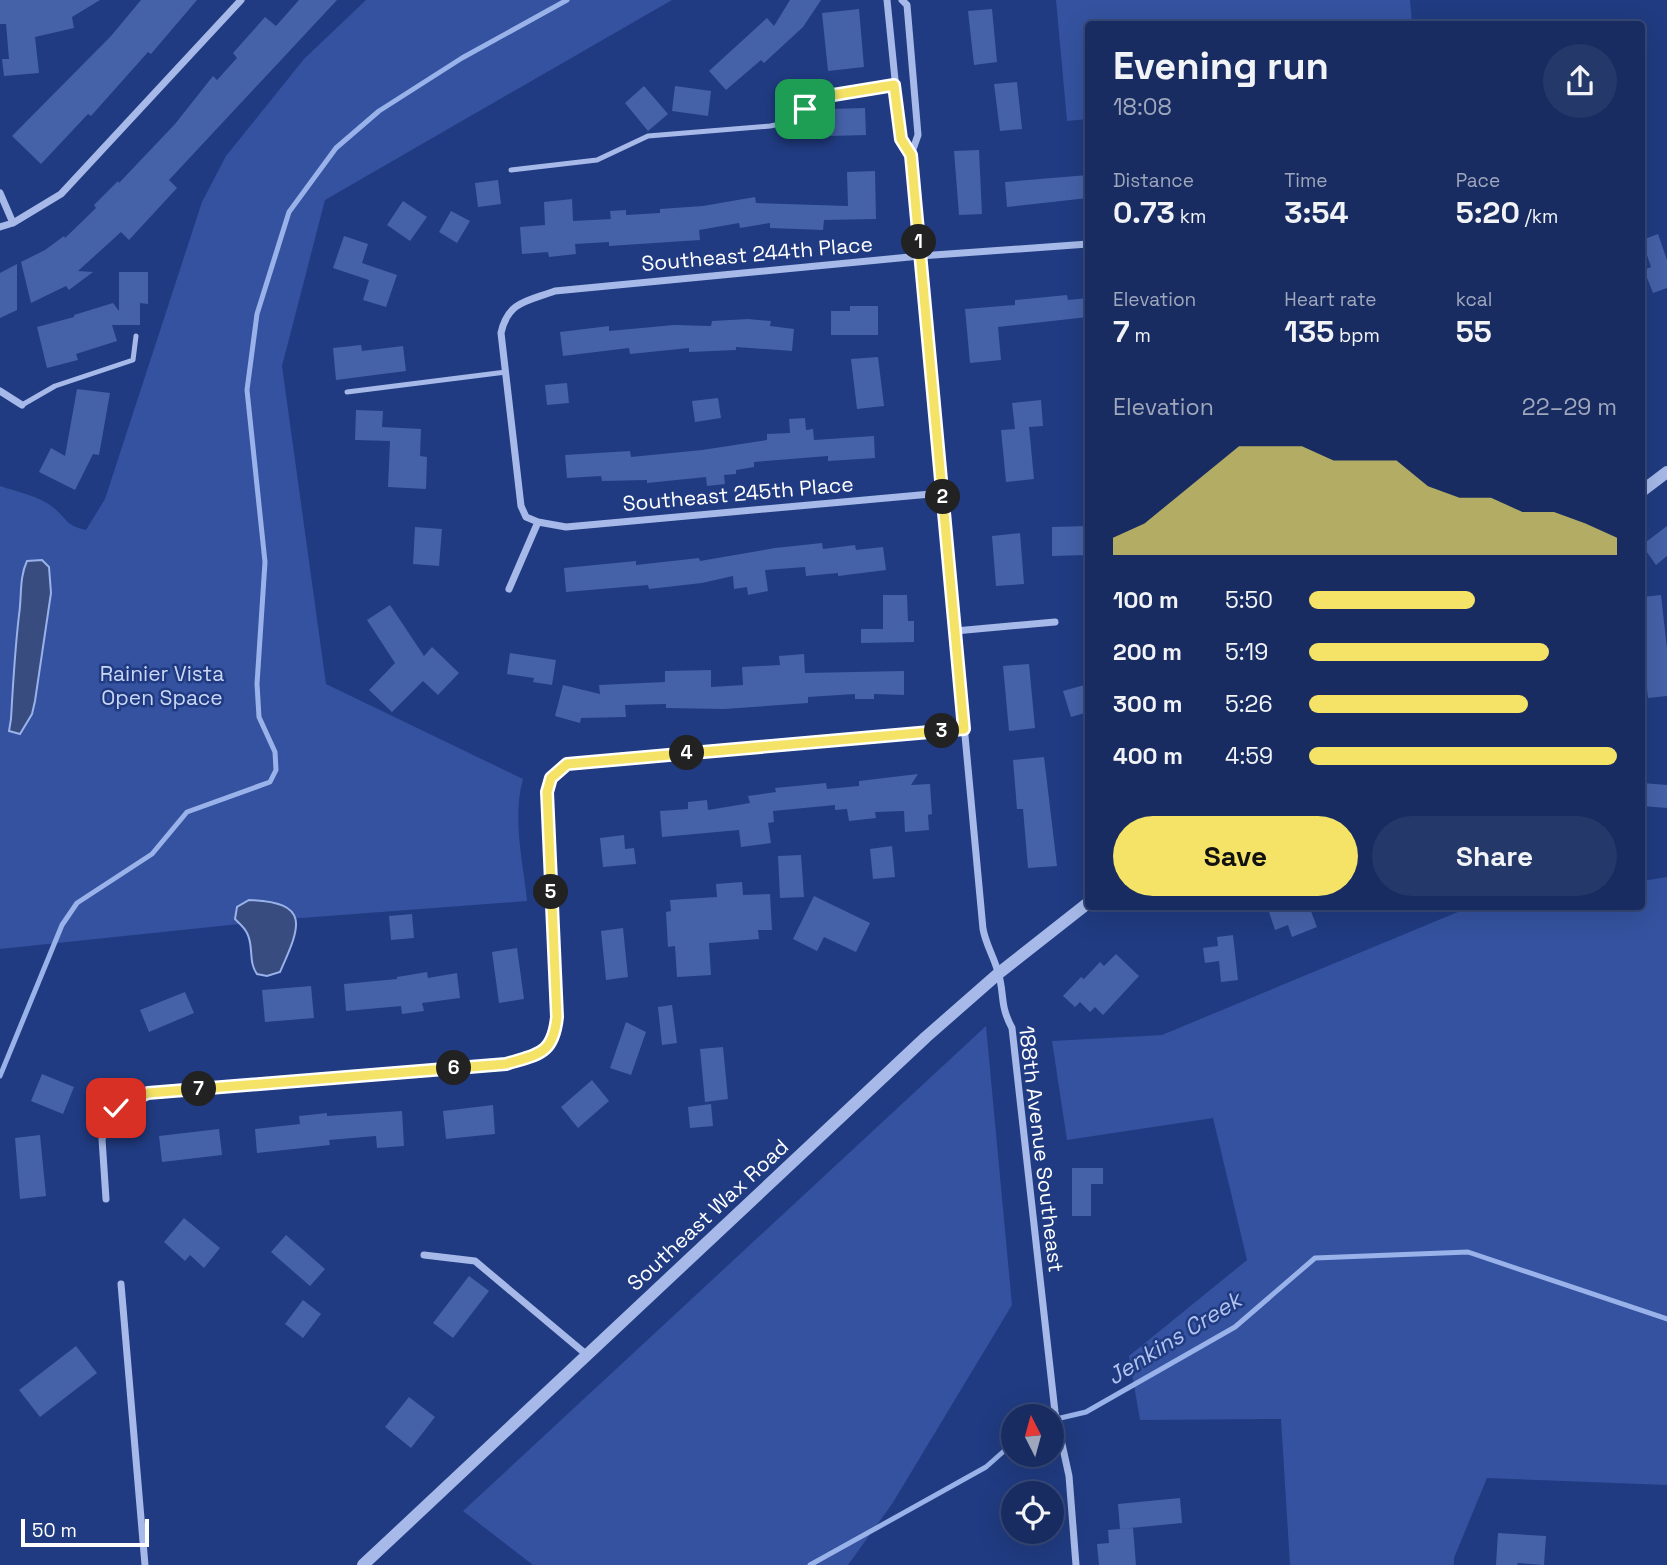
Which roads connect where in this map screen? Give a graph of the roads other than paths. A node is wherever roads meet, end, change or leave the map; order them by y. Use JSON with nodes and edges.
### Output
{"nodes":[{"id":1,"x":241,"y":0,"type":"edge"},
{"id":2,"x":887,"y":0,"type":"edge"},
{"id":3,"x":902,"y":0,"type":"edge"},
{"id":4,"x":894,"y":85,"type":"junction"},
{"id":5,"x":911,"y":155,"type":"junction"},
{"id":6,"x":510,"y":170,"type":"dead end"},
{"id":7,"x":0,"y":193,"type":"edge"},
{"id":8,"x":13,"y":223,"type":"junction"},
{"id":9,"x":0,"y":228,"type":"edge"},
{"id":10,"x":1085,"y":244,"type":"edge"},
{"id":11,"x":920,"y":256,"type":"junction"},
{"id":12,"x":136,"y":336,"type":"dead end"},
{"id":13,"x":506,"y":372,"type":"junction"},
{"id":14,"x":0,"y":391,"type":"edge"},
{"id":15,"x":347,"y":392,"type":"dead end"},
{"id":16,"x":22,"y":405,"type":"joint"},
{"id":17,"x":1667,"y":472,"type":"edge"},
{"id":18,"x":1645,"y":489,"type":"edge"},
{"id":19,"x":942,"y":493,"type":"junction"},
{"id":20,"x":538,"y":522,"type":"junction"},
{"id":21,"x":509,"y":589,"type":"dead end"},
{"id":22,"x":1055,"y":622,"type":"dead end"},
{"id":23,"x":955,"y":631,"type":"junction"},
{"id":24,"x":964,"y":729,"type":"junction"},
{"id":25,"x":1085,"y":905,"type":"edge"},
{"id":26,"x":999,"y":973,"type":"junction"},
{"id":27,"x":106,"y":1199,"type":"dead end"},
{"id":28,"x":424,"y":1255,"type":"dead end"},
{"id":29,"x":121,"y":1284,"type":"dead end"},
{"id":30,"x":587,"y":1355,"type":"junction"},
{"id":31,"x":145,"y":1565,"type":"edge"},
{"id":32,"x":363,"y":1565,"type":"edge"},
{"id":33,"x":1076,"y":1565,"type":"edge"}],
"edges":[{"from":1,"to":8,"type":"street"},
{"from":2,"to":4,"type":"street","name":"188th Avenue Southeast"},
{"from":3,"to":5,"type":"street","name":"188th Avenue Southeast"},
{"from":4,"to":5,"type":"street","name":"188th Avenue Southeast"},
{"from":4,"to":6,"type":"lane"},
{"from":5,"to":11,"type":"street","name":"188th Avenue Southeast"},
{"from":7,"to":8,"type":"street"},
{"from":8,"to":9,"type":"street"},
{"from":10,"to":11,"type":"street","name":"Southeast 244th Place"},
{"from":11,"to":13,"type":"street","name":"Southeast 244th Place"},
{"from":11,"to":19,"type":"street","name":"188th Avenue Southeast"},
{"from":12,"to":16,"type":"lane"},
{"from":13,"to":15,"type":"lane"},
{"from":13,"to":20,"type":"street"},
{"from":14,"to":16,"type":"street"},
{"from":17,"to":18,"type":"street"},
{"from":19,"to":20,"type":"street","name":"Southeast 245th Place"},
{"from":19,"to":23,"type":"street","name":"188th Avenue Southeast"},
{"from":20,"to":21,"type":"street"},
{"from":22,"to":23,"type":"street"},
{"from":23,"to":24,"type":"street","name":"188th Avenue Southeast"},
{"from":24,"to":26,"type":"street","name":"188th Avenue Southeast"},
{"from":24,"to":27,"type":"street"},
{"from":25,"to":26,"type":"street","name":"Southeast Wax Road"},
{"from":26,"to":30,"type":"street","name":"Southeast Wax Road"},
{"from":26,"to":33,"type":"street","name":"188th Avenue Southeast"},
{"from":28,"to":30,"type":"street"},
{"from":29,"to":31,"type":"street"},
{"from":30,"to":32,"type":"street","name":"Southeast Wax Road"}]}
